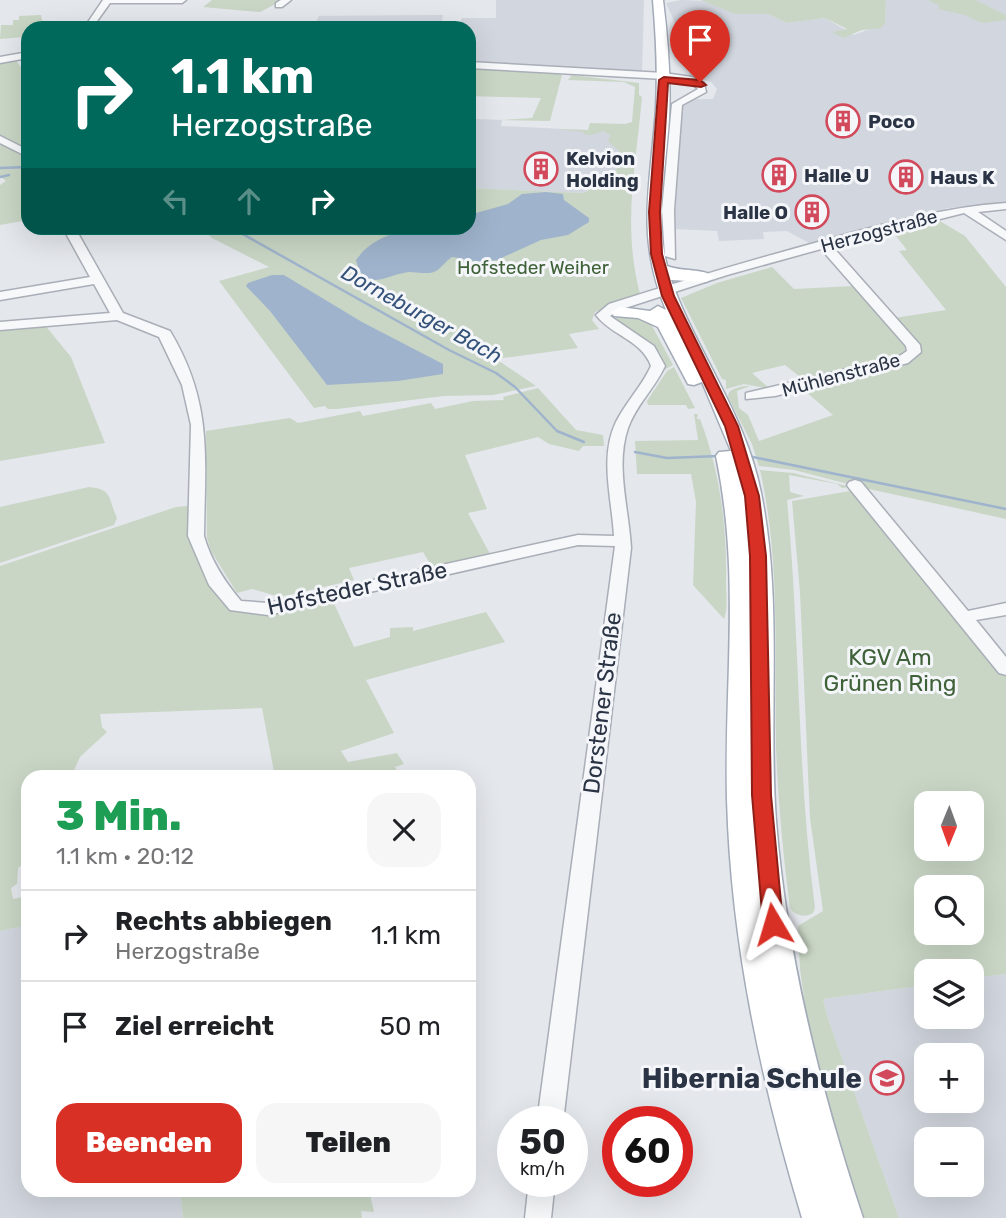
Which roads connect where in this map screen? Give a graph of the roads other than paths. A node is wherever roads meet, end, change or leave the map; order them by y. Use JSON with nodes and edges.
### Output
{"nodes":[{"id":1,"x":182,"y":0,"type":"edge"},
{"id":2,"x":650,"y":0,"type":"edge"},
{"id":3,"x":658,"y":0,"type":"edge"},
{"id":4,"x":108,"y":1,"type":"edge"},
{"id":5,"x":93,"y":21,"type":"edge"},
{"id":6,"x":21,"y":56,"type":"edge"},
{"id":7,"x":0,"y":60,"type":"edge"},
{"id":8,"x":476,"y":65,"type":"edge"},
{"id":9,"x":657,"y":78,"type":"junction"},
{"id":10,"x":0,"y":139,"type":"edge"},
{"id":11,"x":21,"y":150,"type":"edge"},
{"id":12,"x":1006,"y":206,"type":"edge"},
{"id":13,"x":966,"y":209,"type":"junction"},
{"id":14,"x":72,"y":235,"type":"edge"},
{"id":15,"x":1006,"y":236,"type":"edge"},
{"id":16,"x":823,"y":245,"type":"junction"},
{"id":17,"x":665,"y":262,"type":"junction"},
{"id":18,"x":753,"y":264,"type":"junction"},
{"id":19,"x":706,"y":277,"type":"junction"},
{"id":20,"x":97,"y":281,"type":"junction"},
{"id":21,"x":659,"y":295,"type":"junction"},
{"id":22,"x":0,"y":296,"type":"edge"},
{"id":23,"x":118,"y":316,"type":"junction"},
{"id":24,"x":614,"y":316,"type":"junction"},
{"id":25,"x":663,"y":323,"type":"junction"},
{"id":26,"x":0,"y":326,"type":"edge"},
{"id":27,"x":751,"y":396,"type":"dead end"},
{"id":28,"x":734,"y":455,"type":"junction"},
{"id":29,"x":855,"y":485,"type":"dead end"},
{"id":30,"x":623,"y":541,"type":"junction"},
{"id":31,"x":1006,"y":609,"type":"edge"},
{"id":32,"x":963,"y":617,"type":"junction"},
{"id":33,"x":1006,"y":669,"type":"edge"},
{"id":34,"x":552,"y":1106,"type":"edge"},
{"id":35,"x":540,"y":1197,"type":"edge"},
{"id":36,"x":538,"y":1218,"type":"edge"},
{"id":37,"x":819,"y":1218,"type":"edge"},
{"id":38,"x":846,"y":1218,"type":"edge"}],
"edges":[{"from":1,"to":4,"type":"street"},
{"from":2,"to":9,"type":"main road"},
{"from":3,"to":9,"type":"main road"},
{"from":4,"to":5,"type":"street"},
{"from":6,"to":7,"type":"street"},
{"from":8,"to":9,"type":"street"},
{"from":9,"to":17,"type":"main road"},
{"from":9,"to":17,"type":"street"},
{"from":9,"to":21,"type":"main road"},
{"from":10,"to":11,"type":"street"},
{"from":12,"to":13,"type":"street","name":"Herzogstraße"},
{"from":13,"to":15,"type":"street"},
{"from":13,"to":16,"type":"street","name":"Herzogstraße"},
{"from":14,"to":20,"type":"street"},
{"from":16,"to":18,"type":"street","name":"Herzogstraße"},
{"from":16,"to":27,"type":"street","name":"Mühlenstraße"},
{"from":17,"to":19,"type":"main road"},
{"from":17,"to":21,"type":"main road"},
{"from":18,"to":19,"type":"street","name":"Herzogstraße"},
{"from":18,"to":21,"type":"street","name":"Herzogstraße"},
{"from":19,"to":21,"type":"street","name":"Herzogstraße"},
{"from":20,"to":22,"type":"street"},
{"from":20,"to":23,"type":"street"},
{"from":21,"to":24,"type":"street"},
{"from":21,"to":25,"type":"main road"},
{"from":21,"to":28,"type":"main road"},
{"from":23,"to":26,"type":"street"},
{"from":23,"to":30,"type":"street","name":"Hofsteder Straße"},
{"from":24,"to":25,"type":"main road"},
{"from":24,"to":30,"type":"street","name":"Dorstener Straße"},
{"from":25,"to":28,"type":"main road"},
{"from":28,"to":37,"type":"main road"},
{"from":28,"to":38,"type":"main road"},
{"from":29,"to":32,"type":"street"},
{"from":30,"to":34,"type":"street","name":"Dorstener Straße"},
{"from":31,"to":32,"type":"street"},
{"from":32,"to":33,"type":"street"},
{"from":35,"to":36,"type":"street"}]}
